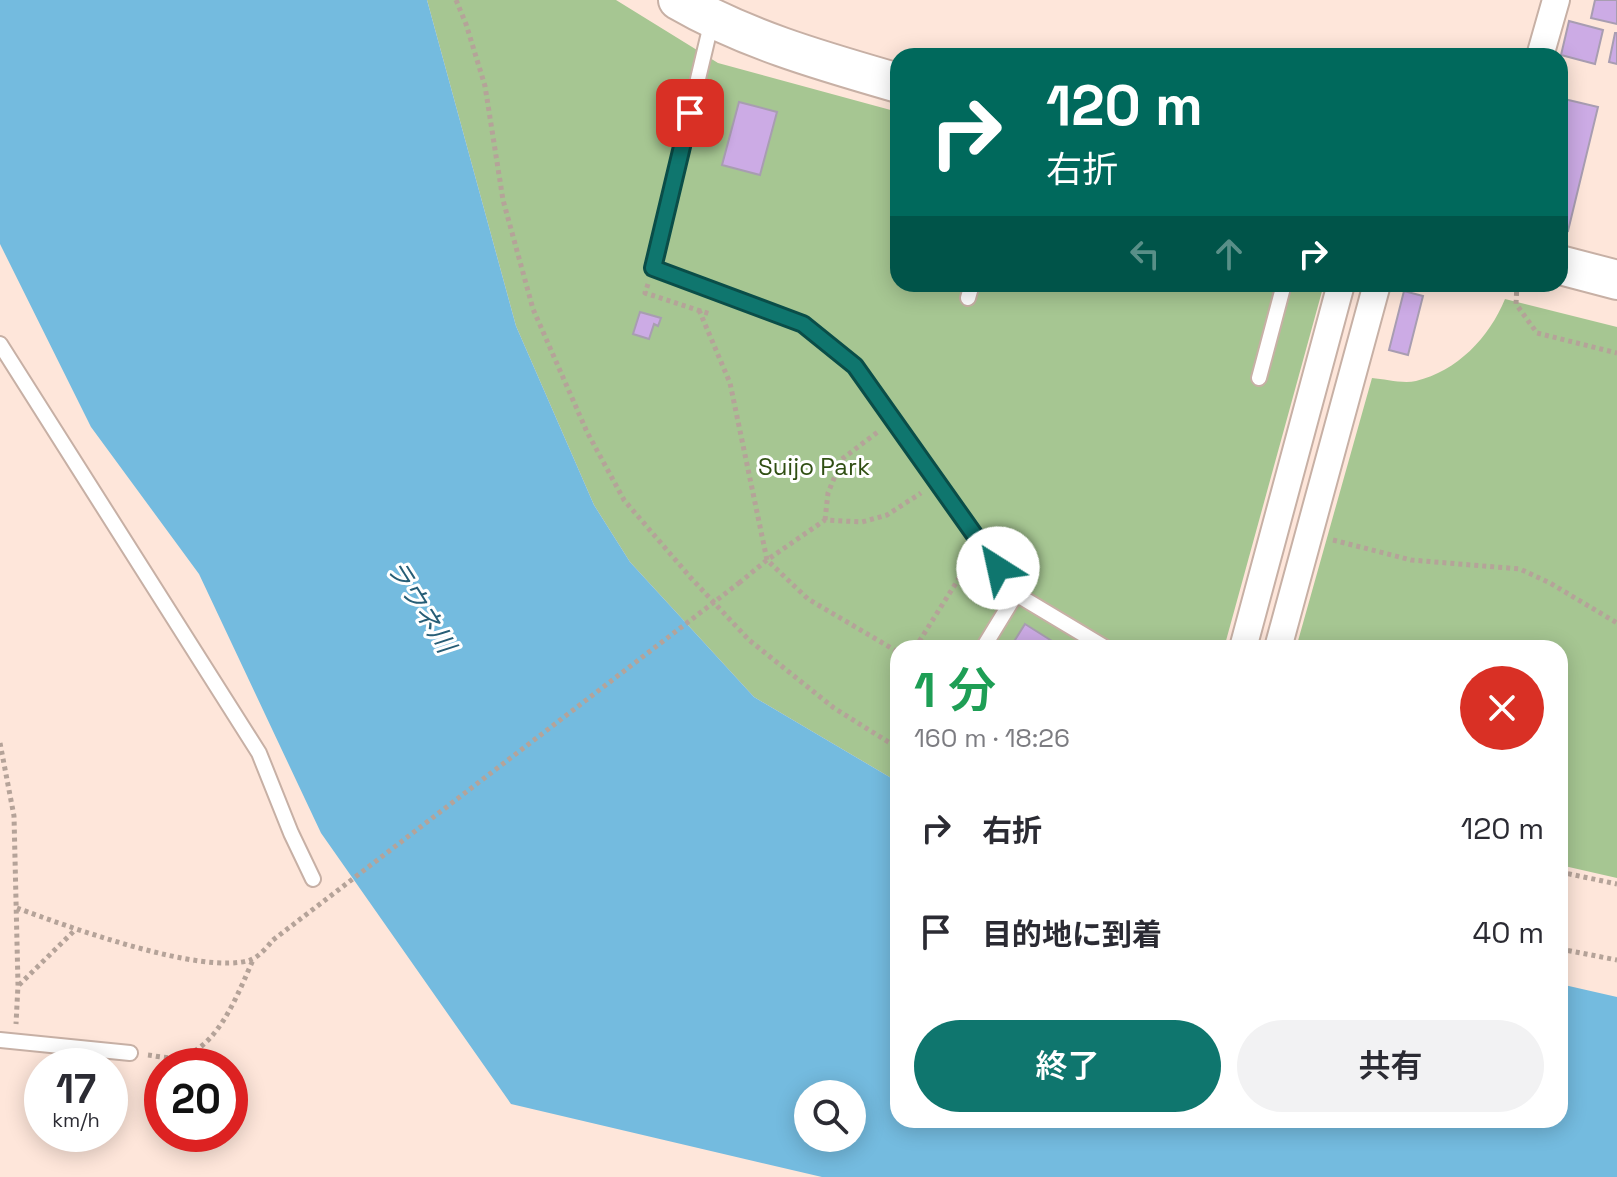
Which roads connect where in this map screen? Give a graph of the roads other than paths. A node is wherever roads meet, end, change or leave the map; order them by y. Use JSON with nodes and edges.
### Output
{"nodes":[{"id":1,"x":678,"y":0,"type":"edge"},
{"id":2,"x":1556,"y":0,"type":"edge"},
{"id":3,"x":712,"y":20,"type":"junction"},
{"id":4,"x":1542,"y":48,"type":"edge"},
{"id":5,"x":890,"y":81,"type":"edge"},
{"id":6,"x":1568,"y":267,"type":"edge"},
{"id":7,"x":1617,"y":280,"type":"edge"},
{"id":8,"x":1282,"y":292,"type":"edge"},
{"id":9,"x":1339,"y":292,"type":"edge"},
{"id":10,"x":1375,"y":292,"type":"edge"},
{"id":11,"x":0,"y":344,"type":"edge"},
{"id":12,"x":1324,"y":347,"type":"junction"},
{"id":13,"x":1357,"y":356,"type":"junction"},
{"id":14,"x":1259,"y":378,"type":"dead end"},
{"id":15,"x":1298,"y":444,"type":"junction"},
{"id":16,"x":1331,"y":453,"type":"junction"},
{"id":17,"x":1016,"y":594,"type":"junction"},
{"id":18,"x":1246,"y":637,"type":"edge"},
{"id":19,"x":988,"y":640,"type":"edge"},
{"id":20,"x":1093,"y":640,"type":"edge"},
{"id":21,"x":1272,"y":640,"type":"edge"},
{"id":22,"x":1280,"y":640,"type":"edge"},
{"id":23,"x":313,"y":879,"type":"dead end"},
{"id":24,"x":0,"y":1040,"type":"edge"},
{"id":25,"x":130,"y":1053,"type":"road end"}],
"edges":[{"from":1,"to":3,"type":"street"},
{"from":2,"to":4,"type":"street"},
{"from":3,"to":5,"type":"street"},
{"from":3,"to":17,"type":"lane"},
{"from":6,"to":7,"type":"street"},
{"from":8,"to":14,"type":"lane"},
{"from":9,"to":12,"type":"street"},
{"from":10,"to":13,"type":"street"},
{"from":11,"to":23,"type":"lane"},
{"from":12,"to":13,"type":"street"},
{"from":12,"to":15,"type":"street"},
{"from":13,"to":16,"type":"street"},
{"from":15,"to":16,"type":"street"},
{"from":15,"to":18,"type":"street"},
{"from":16,"to":22,"type":"street"},
{"from":17,"to":19,"type":"lane"},
{"from":17,"to":20,"type":"lane"},
{"from":18,"to":21,"type":"street"},
{"from":24,"to":25,"type":"lane"}]}
